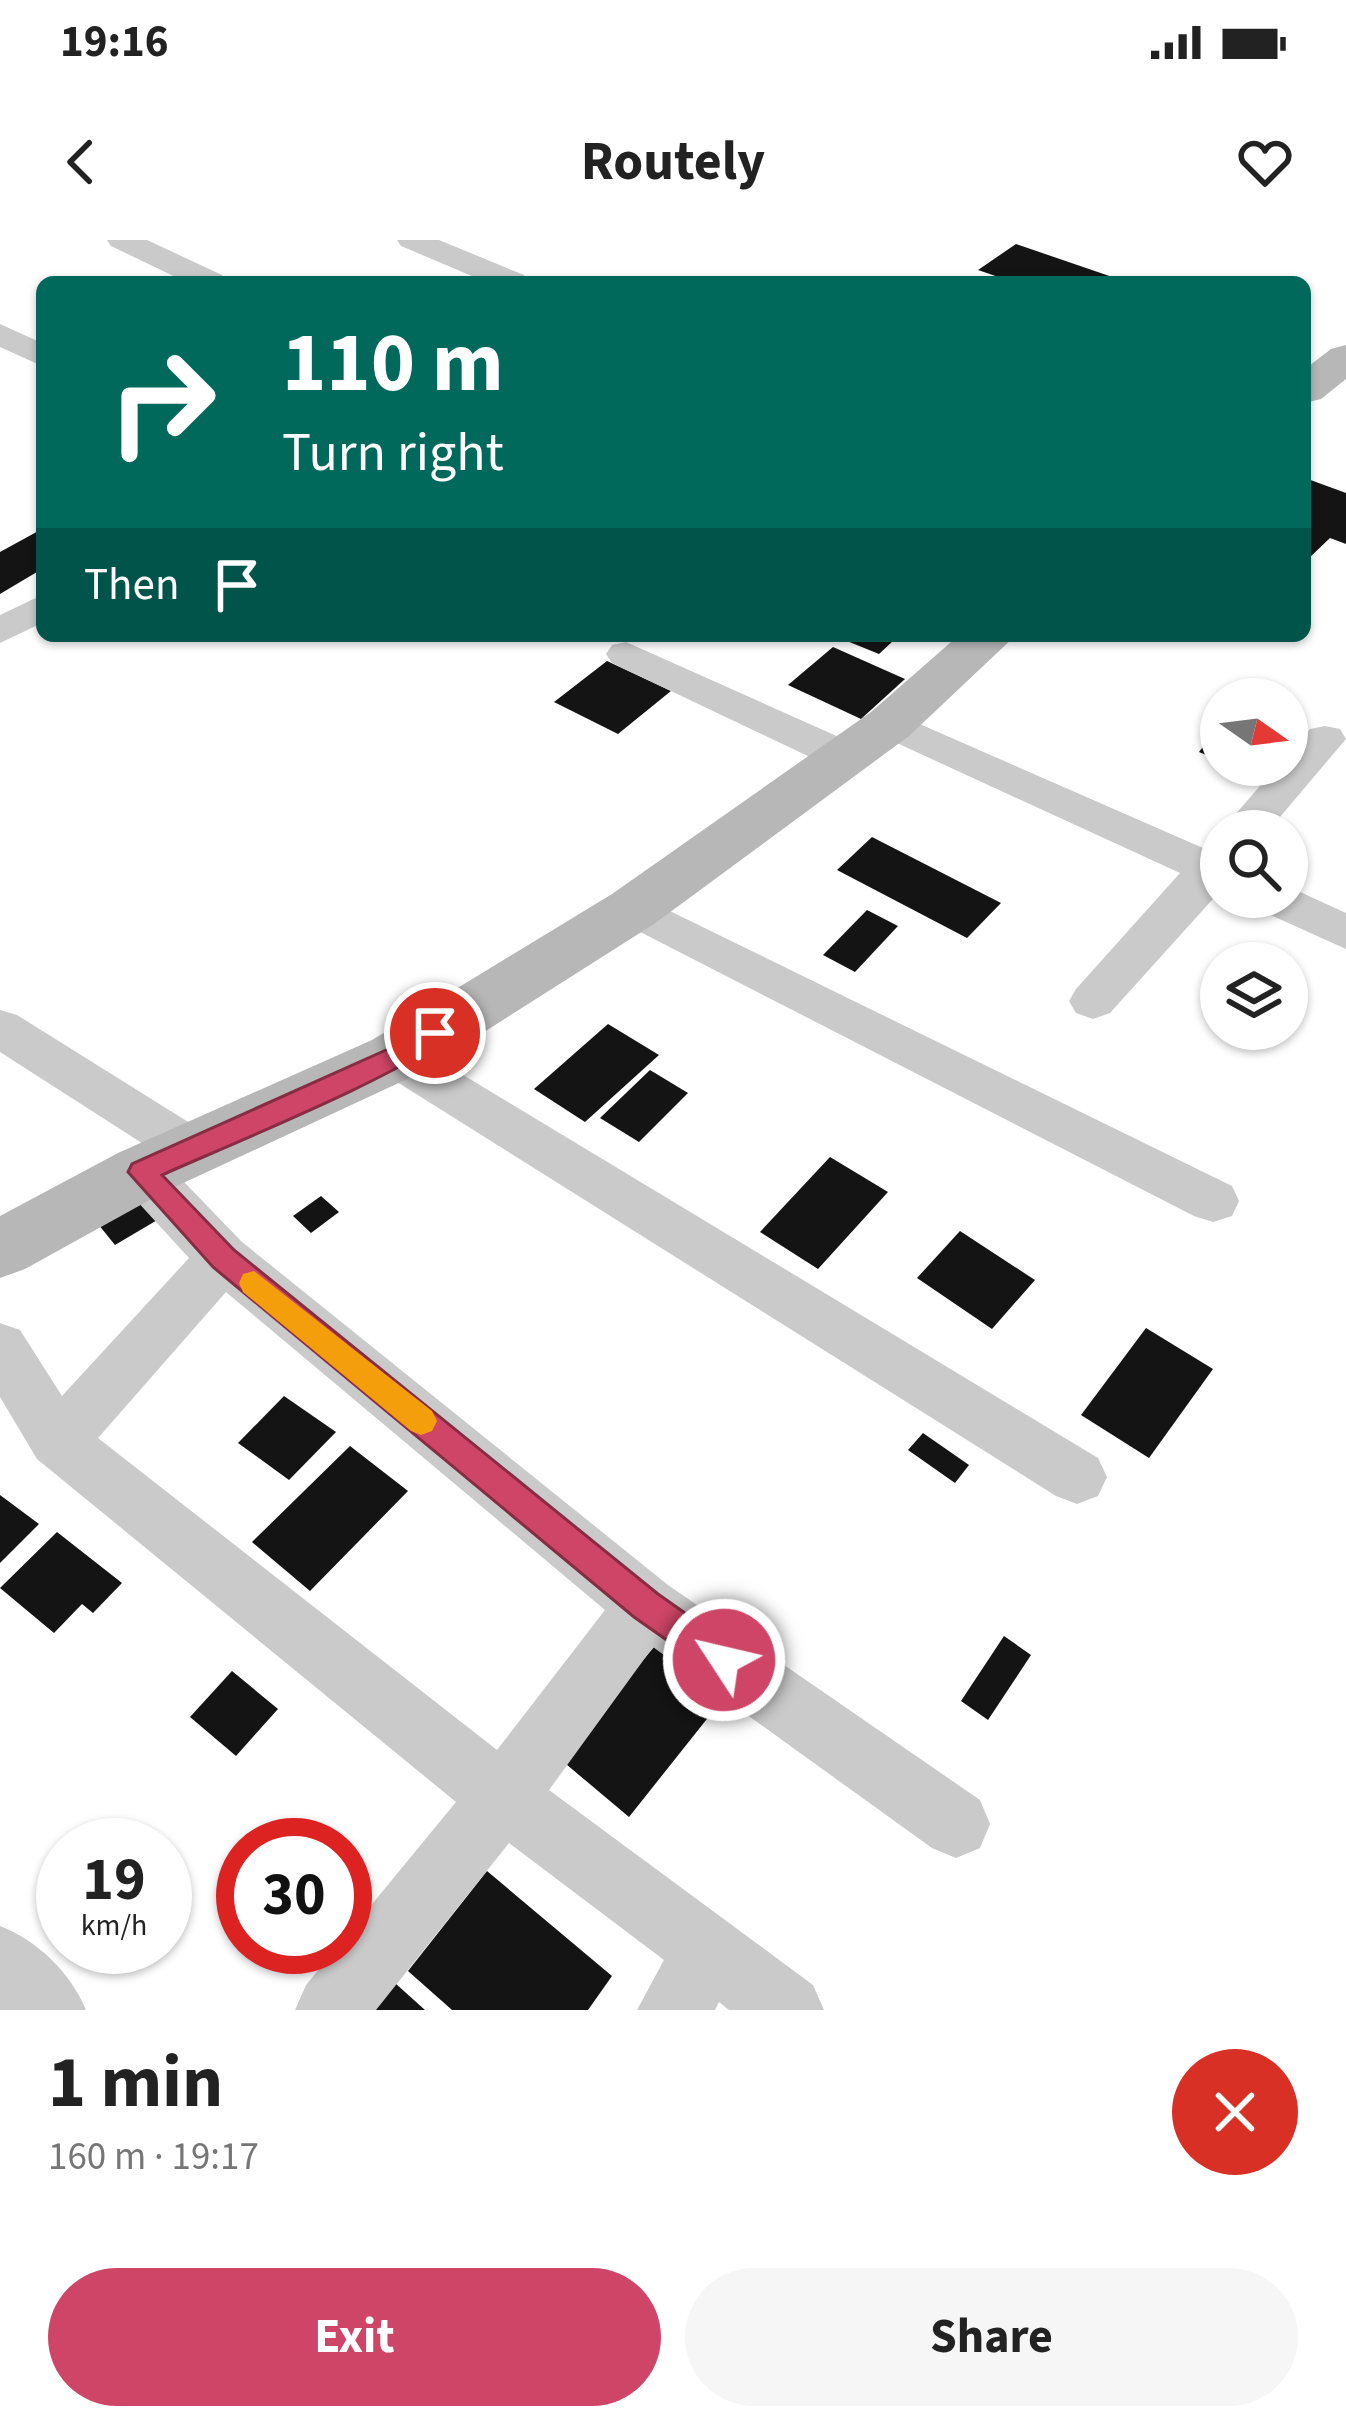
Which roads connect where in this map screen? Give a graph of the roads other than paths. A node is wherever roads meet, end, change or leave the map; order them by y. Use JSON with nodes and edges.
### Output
{"nodes":[{"id":1,"x":122,"y":240,"type":"edge"},
{"id":2,"x":412,"y":240,"type":"edge"},
{"id":3,"x":198,"y":276,"type":"edge"},
{"id":4,"x":499,"y":276,"type":"edge"},
{"id":5,"x":0,"y":334,"type":"edge"},
{"id":6,"x":36,"y":353,"type":"edge"},
{"id":7,"x":1346,"y":358,"type":"edge"},
{"id":8,"x":1311,"y":385,"type":"edge"},
{"id":9,"x":36,"y":610,"type":"edge"},
{"id":10,"x":0,"y":631,"type":"edge"},
{"id":11,"x":982,"y":642,"type":"edge"},
{"id":12,"x":626,"y":655,"type":"dead end"},
{"id":13,"x":1325,"y":739,"type":"dead end"},
{"id":14,"x":867,"y":740,"type":"junction"},
{"id":15,"x":1262,"y":810,"type":"edge"},
{"id":16,"x":1200,"y":860,"type":"edge"},
{"id":17,"x":1200,"y":885,"type":"edge"},
{"id":18,"x":633,"y":909,"type":"junction"},
{"id":19,"x":1308,"y":914,"type":"edge"},
{"id":20,"x":1346,"y":932,"type":"edge"},
{"id":21,"x":1093,"y":1001,"type":"dead end"},
{"id":22,"x":0,"y":1028,"type":"edge"},
{"id":23,"x":395,"y":1057,"type":"junction"},
{"id":24,"x":166,"y":1161,"type":"junction"},
{"id":25,"x":1213,"y":1201,"type":"dead end"},
{"id":26,"x":0,"y":1249,"type":"edge"},
{"id":27,"x":224,"y":1258,"type":"junction"},
{"id":28,"x":0,"y":1347,"type":"edge"},
{"id":29,"x":58,"y":1441,"type":"junction"},
{"id":30,"x":1077,"y":1477,"type":"dead end"},
{"id":31,"x":646,"y":1606,"type":"junction"},
{"id":32,"x":503,"y":1797,"type":"junction"},
{"id":33,"x":956,"y":1824,"type":"dead end"},
{"id":34,"x":0,"y":1961,"type":"edge"},
{"id":35,"x":691,"y":1982,"type":"edge"},
{"id":36,"x":50,"y":2010,"type":"edge"},
{"id":37,"x":331,"y":2010,"type":"edge"},
{"id":38,"x":788,"y":2010,"type":"edge"}],
"edges":[{"from":1,"to":3,"type":"street"},
{"from":2,"to":4,"type":"street"},
{"from":5,"to":6,"type":"street"},
{"from":7,"to":8,"type":"main road"},
{"from":9,"to":10,"type":"street"},
{"from":11,"to":14,"type":"main road"},
{"from":12,"to":14,"type":"street"},
{"from":13,"to":15,"type":"street"},
{"from":14,"to":16,"type":"street"},
{"from":14,"to":18,"type":"main road"},
{"from":17,"to":21,"type":"street"},
{"from":18,"to":23,"type":"main road"},
{"from":18,"to":25,"type":"street"},
{"from":19,"to":20,"type":"street"},
{"from":22,"to":24,"type":"street"},
{"from":23,"to":24,"type":"main road"},
{"from":23,"to":30,"type":"street"},
{"from":24,"to":26,"type":"main road"},
{"from":24,"to":27,"type":"street"},
{"from":27,"to":29,"type":"street"},
{"from":27,"to":31,"type":"street"},
{"from":28,"to":29,"type":"street"},
{"from":29,"to":32,"type":"street"},
{"from":31,"to":32,"type":"street"},
{"from":31,"to":33,"type":"street"},
{"from":32,"to":35,"type":"street"},
{"from":32,"to":37,"type":"street"},
{"from":34,"to":36,"type":"street"},
{"from":35,"to":38,"type":"street"}]}
